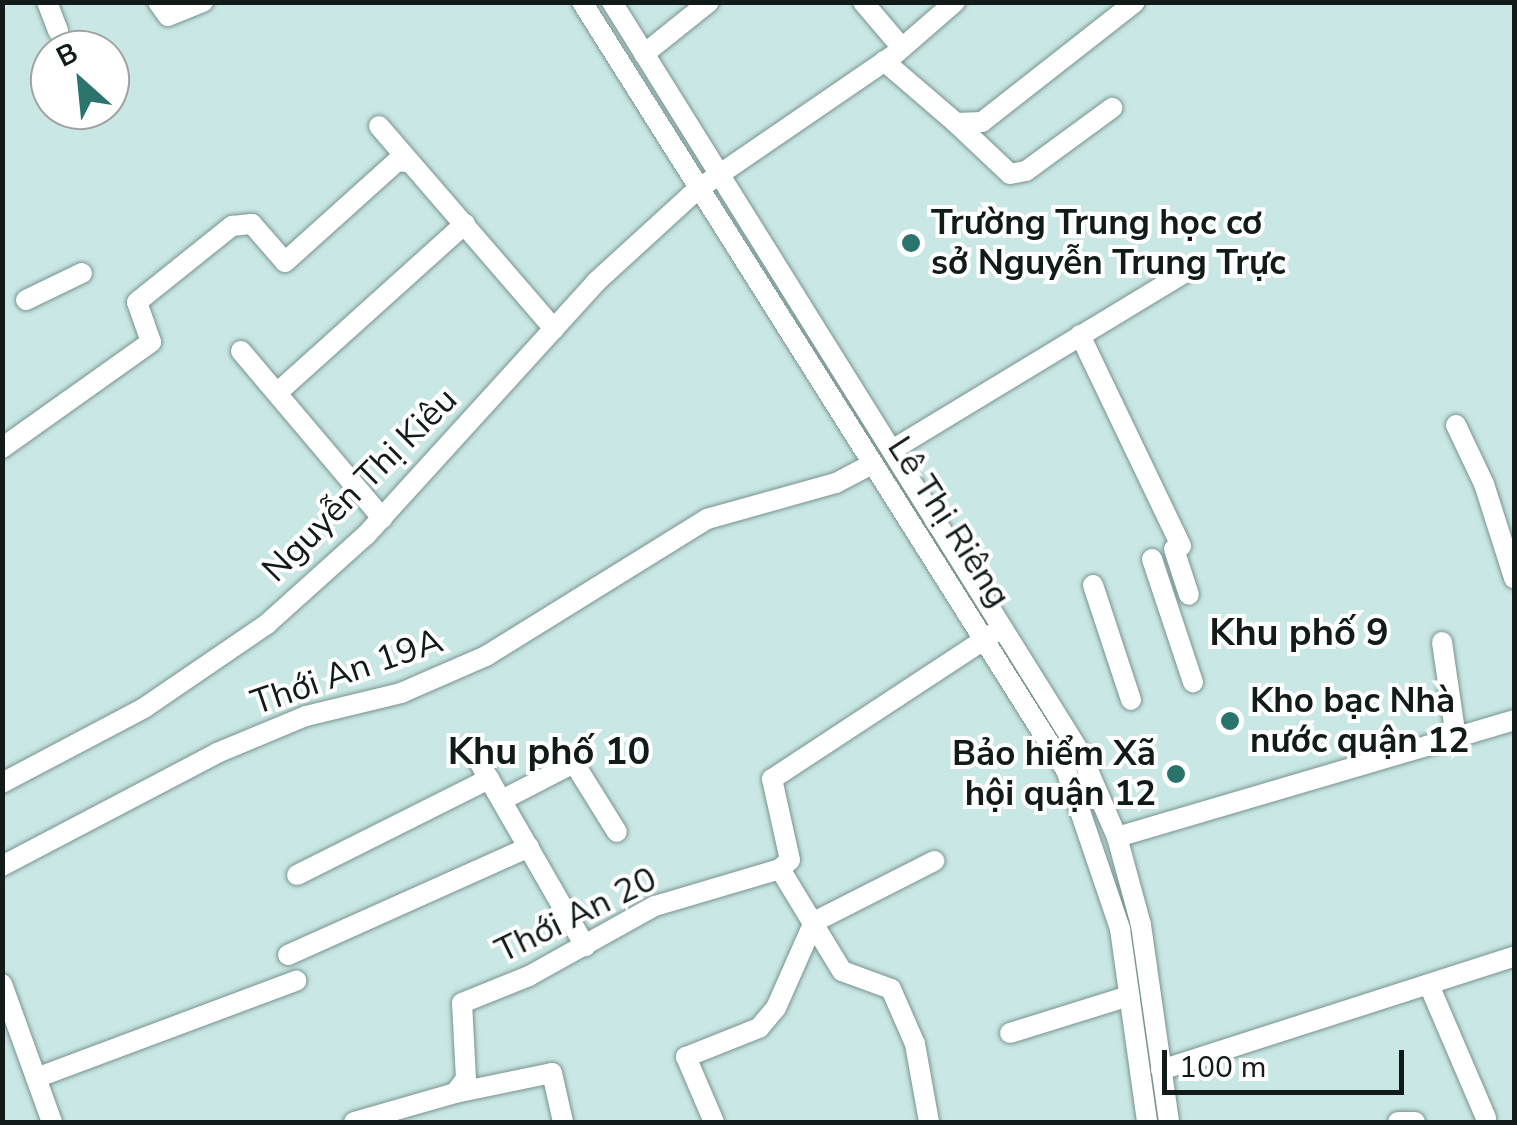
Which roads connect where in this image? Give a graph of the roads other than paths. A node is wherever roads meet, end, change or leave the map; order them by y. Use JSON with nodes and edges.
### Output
{"nodes":[{"id":1,"x":47,"y":2,"type":"edge"},
{"id":2,"x":158,"y":2,"type":"edge"},
{"id":3,"x":203,"y":2,"type":"edge"},
{"id":4,"x":582,"y":2,"type":"edge"},
{"id":5,"x":612,"y":2,"type":"edge"},
{"id":6,"x":709,"y":2,"type":"edge"},
{"id":7,"x":862,"y":2,"type":"edge"},
{"id":8,"x":954,"y":2,"type":"edge"},
{"id":9,"x":1135,"y":2,"type":"edge"},
{"id":10,"x":58,"y":30,"type":"edge"},
{"id":11,"x":902,"y":48,"type":"junction"},
{"id":12,"x":644,"y":54,"type":"junction"},
{"id":13,"x":884,"y":62,"type":"junction"},
{"id":14,"x":1112,"y":108,"type":"dead end"},
{"id":15,"x":956,"y":123,"type":"junction"},
{"id":16,"x":379,"y":126,"type":"dead end"},
{"id":17,"x":406,"y":162,"type":"junction"},
{"id":18,"x":718,"y":172,"type":"junction"},
{"id":19,"x":698,"y":189,"type":"junction"},
{"id":20,"x":464,"y":224,"type":"junction"},
{"id":21,"x":1186,"y":272,"type":"dead end"},
{"id":22,"x":82,"y":274,"type":"dead end"},
{"id":23,"x":26,"y":300,"type":"dead end"},
{"id":24,"x":554,"y":329,"type":"junction"},
{"id":25,"x":1080,"y":335,"type":"junction"},
{"id":26,"x":240,"y":351,"type":"dead end"},
{"id":27,"x":277,"y":393,"type":"junction"},
{"id":28,"x":1456,"y":425,"type":"dead end"},
{"id":29,"x":2,"y":448,"type":"edge"},
{"id":30,"x":892,"y":450,"type":"junction"},
{"id":31,"x":872,"y":464,"type":"junction"},
{"id":32,"x":382,"y":518,"type":"junction"},
{"id":33,"x":1152,"y":559,"type":"dead end"},
{"id":34,"x":1514,"y":578,"type":"edge"},
{"id":35,"x":1093,"y":586,"type":"dead end"},
{"id":36,"x":1190,"y":595,"type":"dead end"},
{"id":37,"x":1004,"y":625,"type":"junction"},
{"id":38,"x":985,"y":639,"type":"junction"},
{"id":39,"x":1442,"y":642,"type":"dead end"},
{"id":40,"x":1194,"y":682,"type":"dead end"},
{"id":41,"x":1131,"y":700,"type":"dead end"},
{"id":42,"x":1514,"y":720,"type":"edge"},
{"id":43,"x":1456,"y":738,"type":"junction"},
{"id":44,"x":471,"y":748,"type":"dead end"},
{"id":45,"x":489,"y":778,"type":"junction"},
{"id":46,"x":2,"y":783,"type":"edge"},
{"id":47,"x":502,"y":800,"type":"junction"},
{"id":48,"x":617,"y":832,"type":"dead end"},
{"id":49,"x":1117,"y":838,"type":"junction"},
{"id":50,"x":529,"y":847,"type":"junction"},
{"id":51,"x":934,"y":861,"type":"dead end"},
{"id":52,"x":2,"y":866,"type":"edge"},
{"id":53,"x":780,"y":869,"type":"junction"},
{"id":54,"x":297,"y":875,"type":"dead end"},
{"id":55,"x":814,"y":922,"type":"junction"},
{"id":56,"x":585,"y":946,"type":"junction"},
{"id":57,"x":288,"y":955,"type":"dead end"},
{"id":58,"x":1514,"y":957,"type":"edge"},
{"id":59,"x":296,"y":981,"type":"dead end"},
{"id":60,"x":2,"y":984,"type":"edge"},
{"id":61,"x":1429,"y":985,"type":"junction"},
{"id":62,"x":1129,"y":996,"type":"junction"},
{"id":63,"x":1010,"y":1033,"type":"dead end"},
{"id":64,"x":1161,"y":1070,"type":"junction"},
{"id":65,"x":36,"y":1078,"type":"junction"},
{"id":66,"x":455,"y":1092,"type":"junction"},
{"id":67,"x":1486,"y":1118,"type":"dead end"},
{"id":68,"x":52,"y":1122,"type":"edge"},
{"id":69,"x":354,"y":1122,"type":"edge"},
{"id":70,"x":564,"y":1122,"type":"edge"},
{"id":71,"x":714,"y":1122,"type":"edge"},
{"id":72,"x":929,"y":1122,"type":"edge"},
{"id":73,"x":1147,"y":1122,"type":"edge"},
{"id":74,"x":1169,"y":1122,"type":"edge"},
{"id":75,"x":1398,"y":1122,"type":"edge"},
{"id":76,"x":1415,"y":1122,"type":"edge"}],
"edges":[{"from":1,"to":10,"type":"street"},
{"from":2,"to":3,"type":"street"},
{"from":4,"to":19,"type":"street","name":"Lê Thị Riêng"},
{"from":5,"to":12,"type":"street","name":"Lê Thị Riêng"},
{"from":6,"to":12,"type":"street"},
{"from":7,"to":11,"type":"street"},
{"from":8,"to":11,"type":"street","name":"Nguyễn Thị Kiêu"},
{"from":9,"to":15,"type":"street"},
{"from":11,"to":13,"type":"street","name":"Nguyễn Thị Kiêu"},
{"from":12,"to":18,"type":"street","name":"Lê Thị Riêng"},
{"from":13,"to":15,"type":"street"},
{"from":13,"to":18,"type":"street","name":"Nguyễn Thị Kiêu"},
{"from":14,"to":15,"type":"street"},
{"from":16,"to":17,"type":"street"},
{"from":17,"to":20,"type":"street"},
{"from":17,"to":29,"type":"street"},
{"from":18,"to":19,"type":"street","name":"Nguyễn Thị Kiêu"},
{"from":18,"to":30,"type":"street","name":"Lê Thị Riêng"},
{"from":19,"to":24,"type":"street","name":"Nguyễn Thị Kiêu"},
{"from":19,"to":31,"type":"street","name":"Lê Thị Riêng"},
{"from":20,"to":24,"type":"street"},
{"from":20,"to":27,"type":"street"},
{"from":21,"to":25,"type":"street"},
{"from":22,"to":23,"type":"street"},
{"from":24,"to":32,"type":"street","name":"Nguyễn Thị Kiêu"},
{"from":25,"to":30,"type":"street"},
{"from":25,"to":36,"type":"street"},
{"from":26,"to":27,"type":"street"},
{"from":27,"to":32,"type":"street"},
{"from":28,"to":34,"type":"street"},
{"from":30,"to":37,"type":"street","name":"Lê Thị Riêng"},
{"from":31,"to":38,"type":"street","name":"Lê Thị Riêng"},
{"from":31,"to":52,"type":"street","name":"Thới An 19A"},
{"from":32,"to":46,"type":"street","name":"Nguyễn Thị Kiêu"},
{"from":33,"to":40,"type":"street"},
{"from":35,"to":41,"type":"street"},
{"from":37,"to":38,"type":"street"},
{"from":37,"to":49,"type":"street","name":"Lê Thị Riêng"},
{"from":38,"to":53,"type":"street"},
{"from":38,"to":62,"type":"street","name":"Lê Thị Riêng"},
{"from":39,"to":43,"type":"street"},
{"from":42,"to":43,"type":"street"},
{"from":43,"to":49,"type":"street"},
{"from":44,"to":45,"type":"street"},
{"from":45,"to":47,"type":"street"},
{"from":45,"to":54,"type":"street"},
{"from":47,"to":48,"type":"street"},
{"from":47,"to":50,"type":"street"},
{"from":49,"to":64,"type":"street","name":"Lê Thị Riêng"},
{"from":50,"to":56,"type":"street"},
{"from":50,"to":57,"type":"street"},
{"from":51,"to":55,"type":"street"},
{"from":53,"to":55,"type":"street"},
{"from":53,"to":56,"type":"street","name":"Thới An 20"},
{"from":55,"to":71,"type":"street"},
{"from":55,"to":72,"type":"street"},
{"from":56,"to":66,"type":"street","name":"Thới An 20"},
{"from":58,"to":61,"type":"street"},
{"from":59,"to":65,"type":"street"},
{"from":60,"to":65,"type":"street"},
{"from":61,"to":64,"type":"street"},
{"from":61,"to":67,"type":"street"},
{"from":62,"to":63,"type":"street"},
{"from":62,"to":73,"type":"street","name":"Lê Thị Riêng"},
{"from":64,"to":74,"type":"street","name":"Lê Thị Riêng"},
{"from":65,"to":68,"type":"street"},
{"from":66,"to":69,"type":"street"},
{"from":66,"to":70,"type":"street"},
{"from":75,"to":76,"type":"street"}]}
